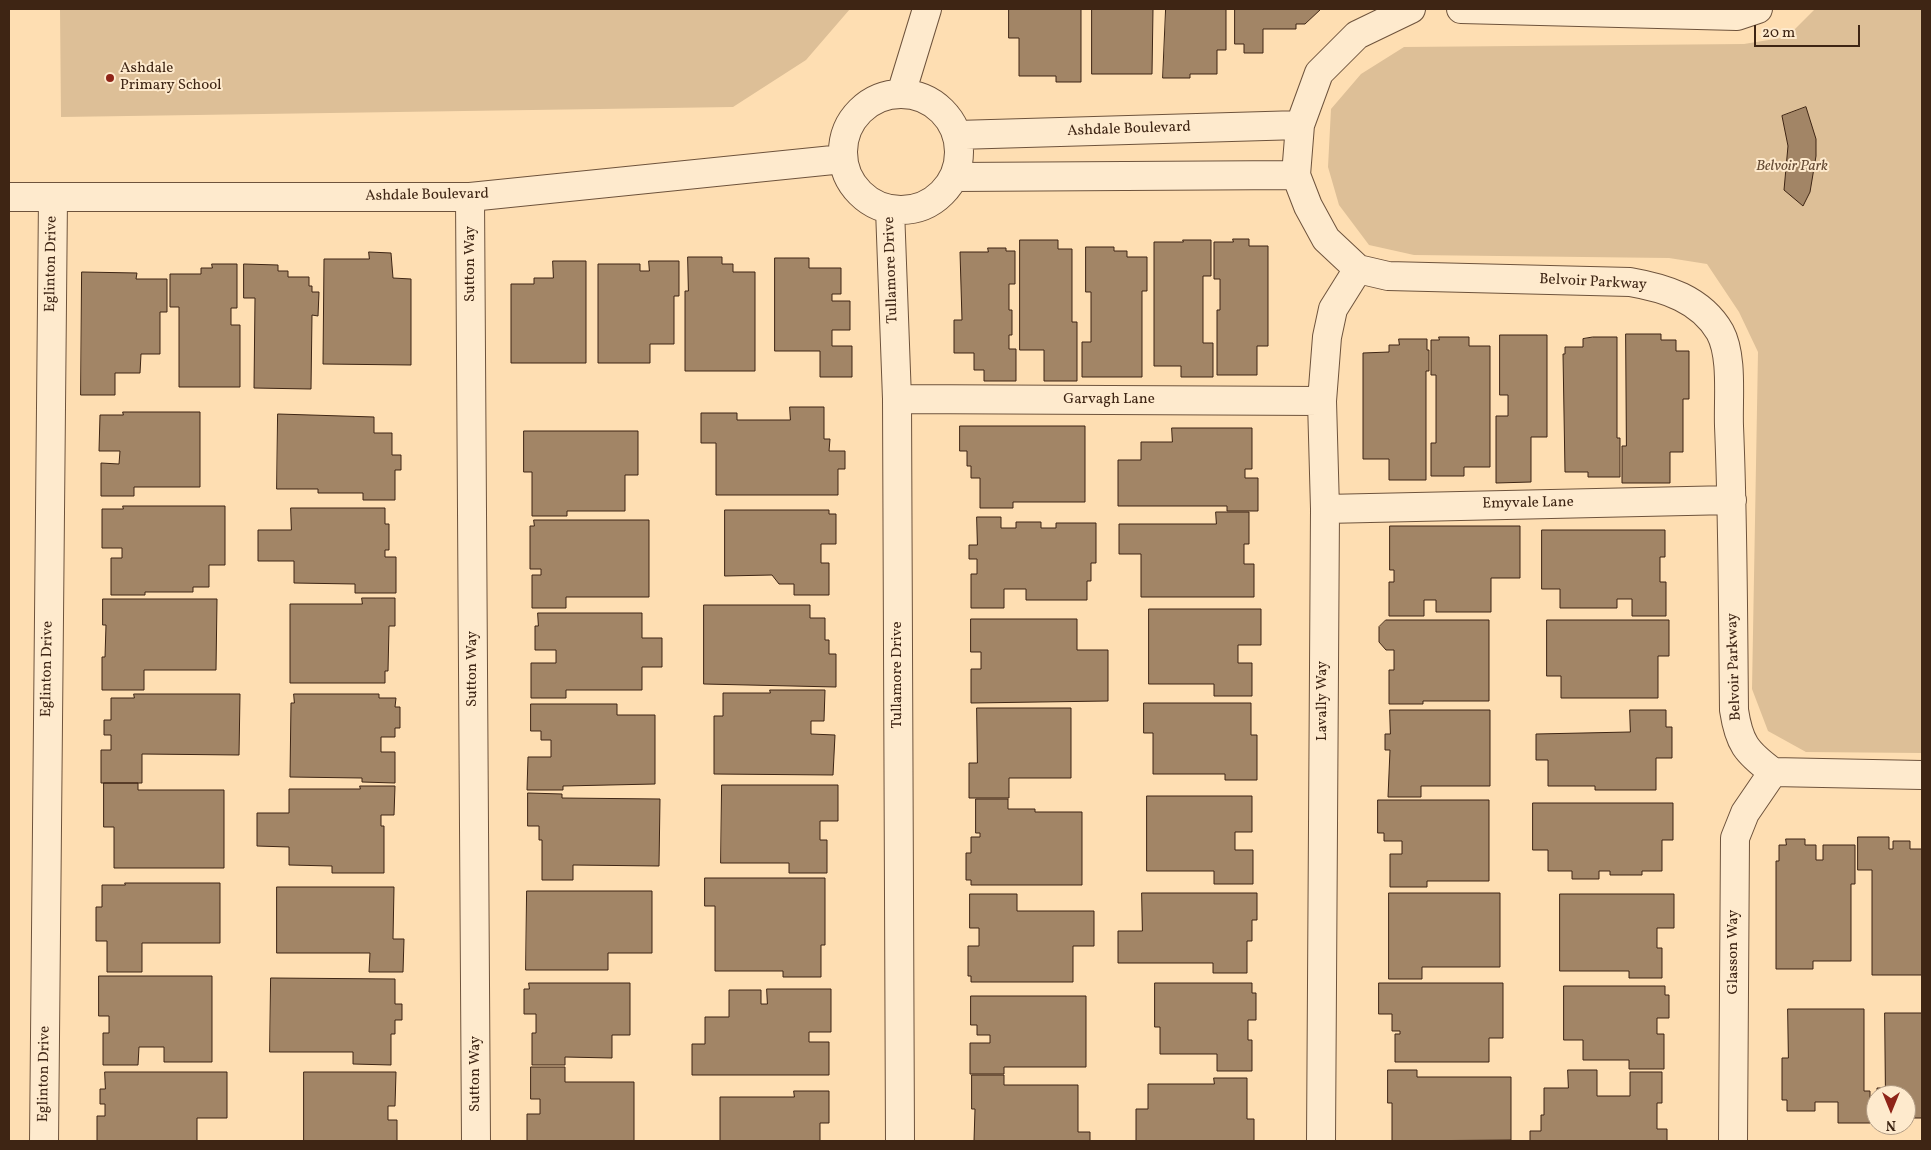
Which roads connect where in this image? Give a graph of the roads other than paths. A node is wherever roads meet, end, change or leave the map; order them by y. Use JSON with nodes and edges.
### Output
{"nodes":[{"id":1,"x":926,"y":9,"type":"edge"},
{"id":2,"x":1411,"y":9,"type":"edge"},
{"id":3,"x":1461,"y":9,"type":"edge"},
{"id":4,"x":1758,"y":9,"type":"edge"},
{"id":5,"x":901,"y":94,"type":"junction"},
{"id":6,"x":1300,"y":125,"type":"junction"},
{"id":7,"x":957,"y":135,"type":"junction"},
{"id":8,"x":842,"y":159,"type":"junction"},
{"id":9,"x":1296,"y":174,"type":"junction"},
{"id":10,"x":954,"y":177,"type":"junction"},
{"id":11,"x":9,"y":197,"type":"edge"},
{"id":12,"x":53,"y":197,"type":"junction"},
{"id":13,"x":470,"y":197,"type":"junction"},
{"id":14,"x":890,"y":209,"type":"junction"},
{"id":15,"x":1358,"y":270,"type":"junction"},
{"id":16,"x":897,"y":399,"type":"junction"},
{"id":17,"x":1322,"y":401,"type":"junction"},
{"id":18,"x":1732,"y":500,"type":"junction"},
{"id":19,"x":1324,"y":509,"type":"junction"},
{"id":20,"x":1773,"y":772,"type":"junction"},
{"id":21,"x":1922,"y":775,"type":"edge"},
{"id":22,"x":44,"y":1141,"type":"edge"},
{"id":23,"x":476,"y":1141,"type":"edge"},
{"id":24,"x":900,"y":1141,"type":"edge"},
{"id":25,"x":1321,"y":1141,"type":"edge"},
{"id":26,"x":1733,"y":1141,"type":"edge"}],
"edges":[{"from":1,"to":5,"type":"street"},
{"from":2,"to":6,"type":"street"},
{"from":3,"to":4,"type":"street"},
{"from":5,"to":7,"type":"street"},
{"from":5,"to":8,"type":"street"},
{"from":6,"to":7,"type":"street","name":"Ashdale Boulevard"},
{"from":6,"to":9,"type":"street"},
{"from":7,"to":10,"type":"street"},
{"from":8,"to":13,"type":"street","name":"Ashdale Boulevard"},
{"from":8,"to":14,"type":"street"},
{"from":9,"to":10,"type":"street"},
{"from":9,"to":15,"type":"street"},
{"from":10,"to":14,"type":"street"},
{"from":11,"to":12,"type":"street","name":"Ashdale Boulevard"},
{"from":12,"to":13,"type":"street","name":"Ashdale Boulevard"},
{"from":12,"to":22,"type":"street","name":"Eglinton Drive"},
{"from":13,"to":23,"type":"street","name":"Sutton Way"},
{"from":14,"to":16,"type":"street","name":"Tullamore Drive"},
{"from":15,"to":17,"type":"street","name":"Lavally Way"},
{"from":15,"to":18,"type":"street","name":"Belvoir Parkway"},
{"from":16,"to":17,"type":"street","name":"Garvagh Lane"},
{"from":16,"to":24,"type":"street","name":"Tullamore Drive"},
{"from":17,"to":19,"type":"street","name":"Lavally Way"},
{"from":18,"to":19,"type":"street","name":"Emyvale Lane"},
{"from":18,"to":20,"type":"street","name":"Belvoir Parkway"},
{"from":19,"to":25,"type":"street","name":"Lavally Way"},
{"from":20,"to":21,"type":"street"},
{"from":20,"to":26,"type":"street","name":"Glasson Way"}]}
